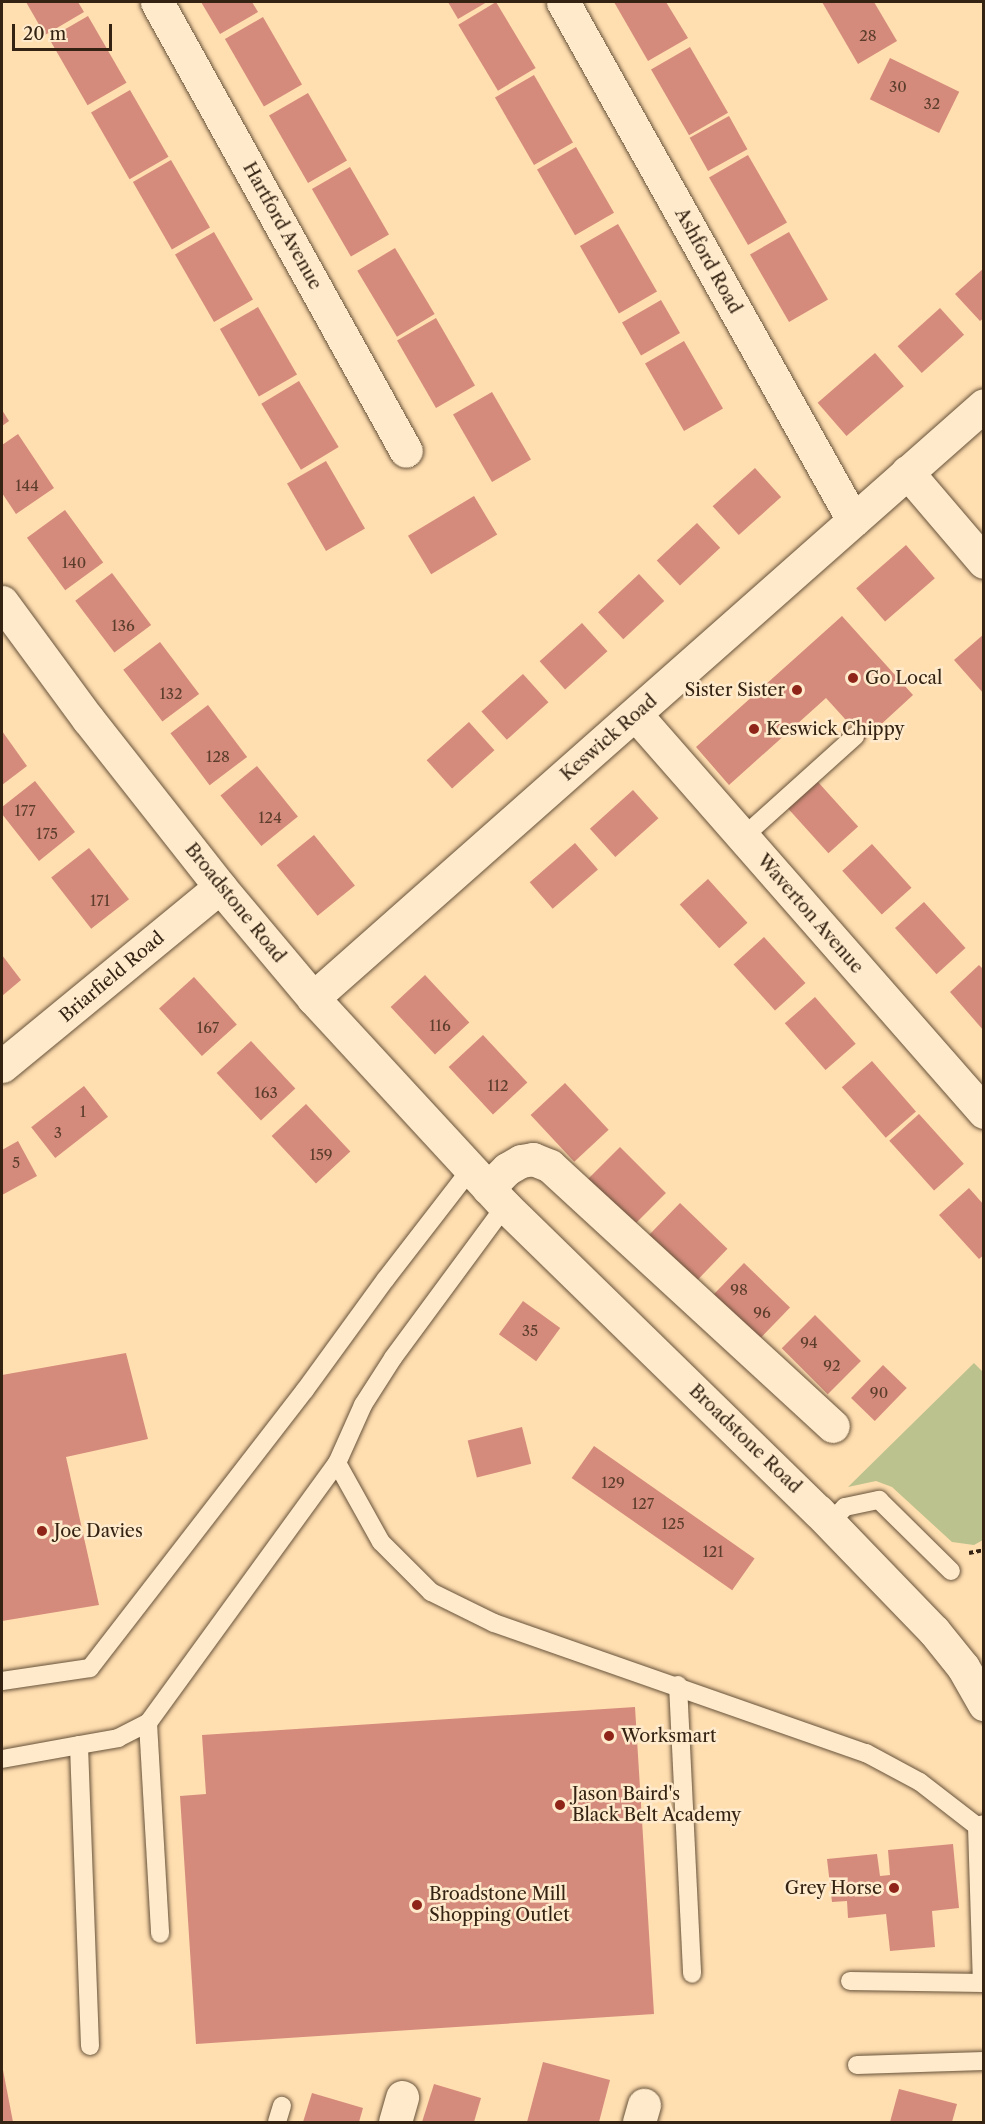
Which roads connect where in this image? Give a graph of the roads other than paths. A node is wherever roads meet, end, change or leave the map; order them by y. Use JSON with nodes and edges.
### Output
{"nodes":[{"id":1,"x":157,"y":2,"type":"edge"},
{"id":2,"x":563,"y":2,"type":"edge"},
{"id":3,"x":984,"y":405,"type":"edge"},
{"id":4,"x":406,"y":451,"type":"dead end"},
{"id":5,"x":907,"y":472,"type":"junction"},
{"id":6,"x":854,"y":520,"type":"junction"},
{"id":7,"x":984,"y":562,"type":"edge"},
{"id":8,"x":2,"y":602,"type":"edge"},
{"id":9,"x":636,"y":715,"type":"junction"},
{"id":10,"x":855,"y":736,"type":"dead end"},
{"id":11,"x":743,"y":837,"type":"junction"},
{"id":12,"x":220,"y":886,"type":"junction"},
{"id":13,"x":313,"y":998,"type":"junction"},
{"id":14,"x":2,"y":1066,"type":"edge"},
{"id":15,"x":984,"y":1112,"type":"edge"},
{"id":16,"x":488,"y":1188,"type":"junction"},
{"id":17,"x":833,"y":1426,"type":"dead end"},
{"id":18,"x":337,"y":1463,"type":"junction"},
{"id":19,"x":830,"y":1523,"type":"junction"},
{"id":20,"x":951,"y":1571,"type":"dead end"},
{"id":21,"x":2,"y":1681,"type":"edge"},
{"id":22,"x":678,"y":1686,"type":"junction"},
{"id":23,"x":984,"y":1704,"type":"edge"},
{"id":24,"x":148,"y":1723,"type":"junction"},
{"id":25,"x":79,"y":1745,"type":"junction"},
{"id":26,"x":2,"y":1759,"type":"edge"},
{"id":27,"x":980,"y":1825,"type":"edge"},
{"id":28,"x":159,"y":1934,"type":"dead end"},
{"id":29,"x":692,"y":1974,"type":"dead end"},
{"id":30,"x":850,"y":1981,"type":"dead end"},
{"id":31,"x":983,"y":1983,"type":"edge"},
{"id":32,"x":90,"y":2046,"type":"dead end"},
{"id":33,"x":984,"y":2061,"type":"edge"},
{"id":34,"x":857,"y":2066,"type":"dead end"}],
"edges":[{"from":1,"to":4,"type":"street","name":"Hartford Avenue"},
{"from":2,"to":6,"type":"street","name":"Ashford Road"},
{"from":3,"to":5,"type":"street","name":"Keswick Road"},
{"from":5,"to":6,"type":"street","name":"Keswick Road"},
{"from":5,"to":7,"type":"street"},
{"from":6,"to":9,"type":"street","name":"Keswick Road"},
{"from":8,"to":12,"type":"street","name":"Broadstone Road"},
{"from":9,"to":11,"type":"street","name":"Waverton Avenue"},
{"from":9,"to":13,"type":"street","name":"Keswick Road"},
{"from":10,"to":11,"type":"lane"},
{"from":11,"to":15,"type":"street","name":"Waverton Avenue"},
{"from":12,"to":13,"type":"street","name":"Broadstone Road"},
{"from":12,"to":14,"type":"street","name":"Briarfield Road"},
{"from":13,"to":16,"type":"street","name":"Broadstone Road"},
{"from":16,"to":17,"type":"street"},
{"from":16,"to":18,"type":"lane"},
{"from":16,"to":19,"type":"street","name":"Broadstone Road"},
{"from":16,"to":21,"type":"lane"},
{"from":18,"to":22,"type":"lane"},
{"from":18,"to":24,"type":"lane"},
{"from":19,"to":20,"type":"lane"},
{"from":19,"to":23,"type":"street","name":"Broadstone Road"},
{"from":22,"to":27,"type":"lane"},
{"from":22,"to":29,"type":"lane"},
{"from":24,"to":25,"type":"lane"},
{"from":24,"to":28,"type":"lane"},
{"from":25,"to":26,"type":"lane"},
{"from":25,"to":32,"type":"lane"},
{"from":27,"to":31,"type":"lane"},
{"from":30,"to":31,"type":"lane"},
{"from":33,"to":34,"type":"lane"}]}
